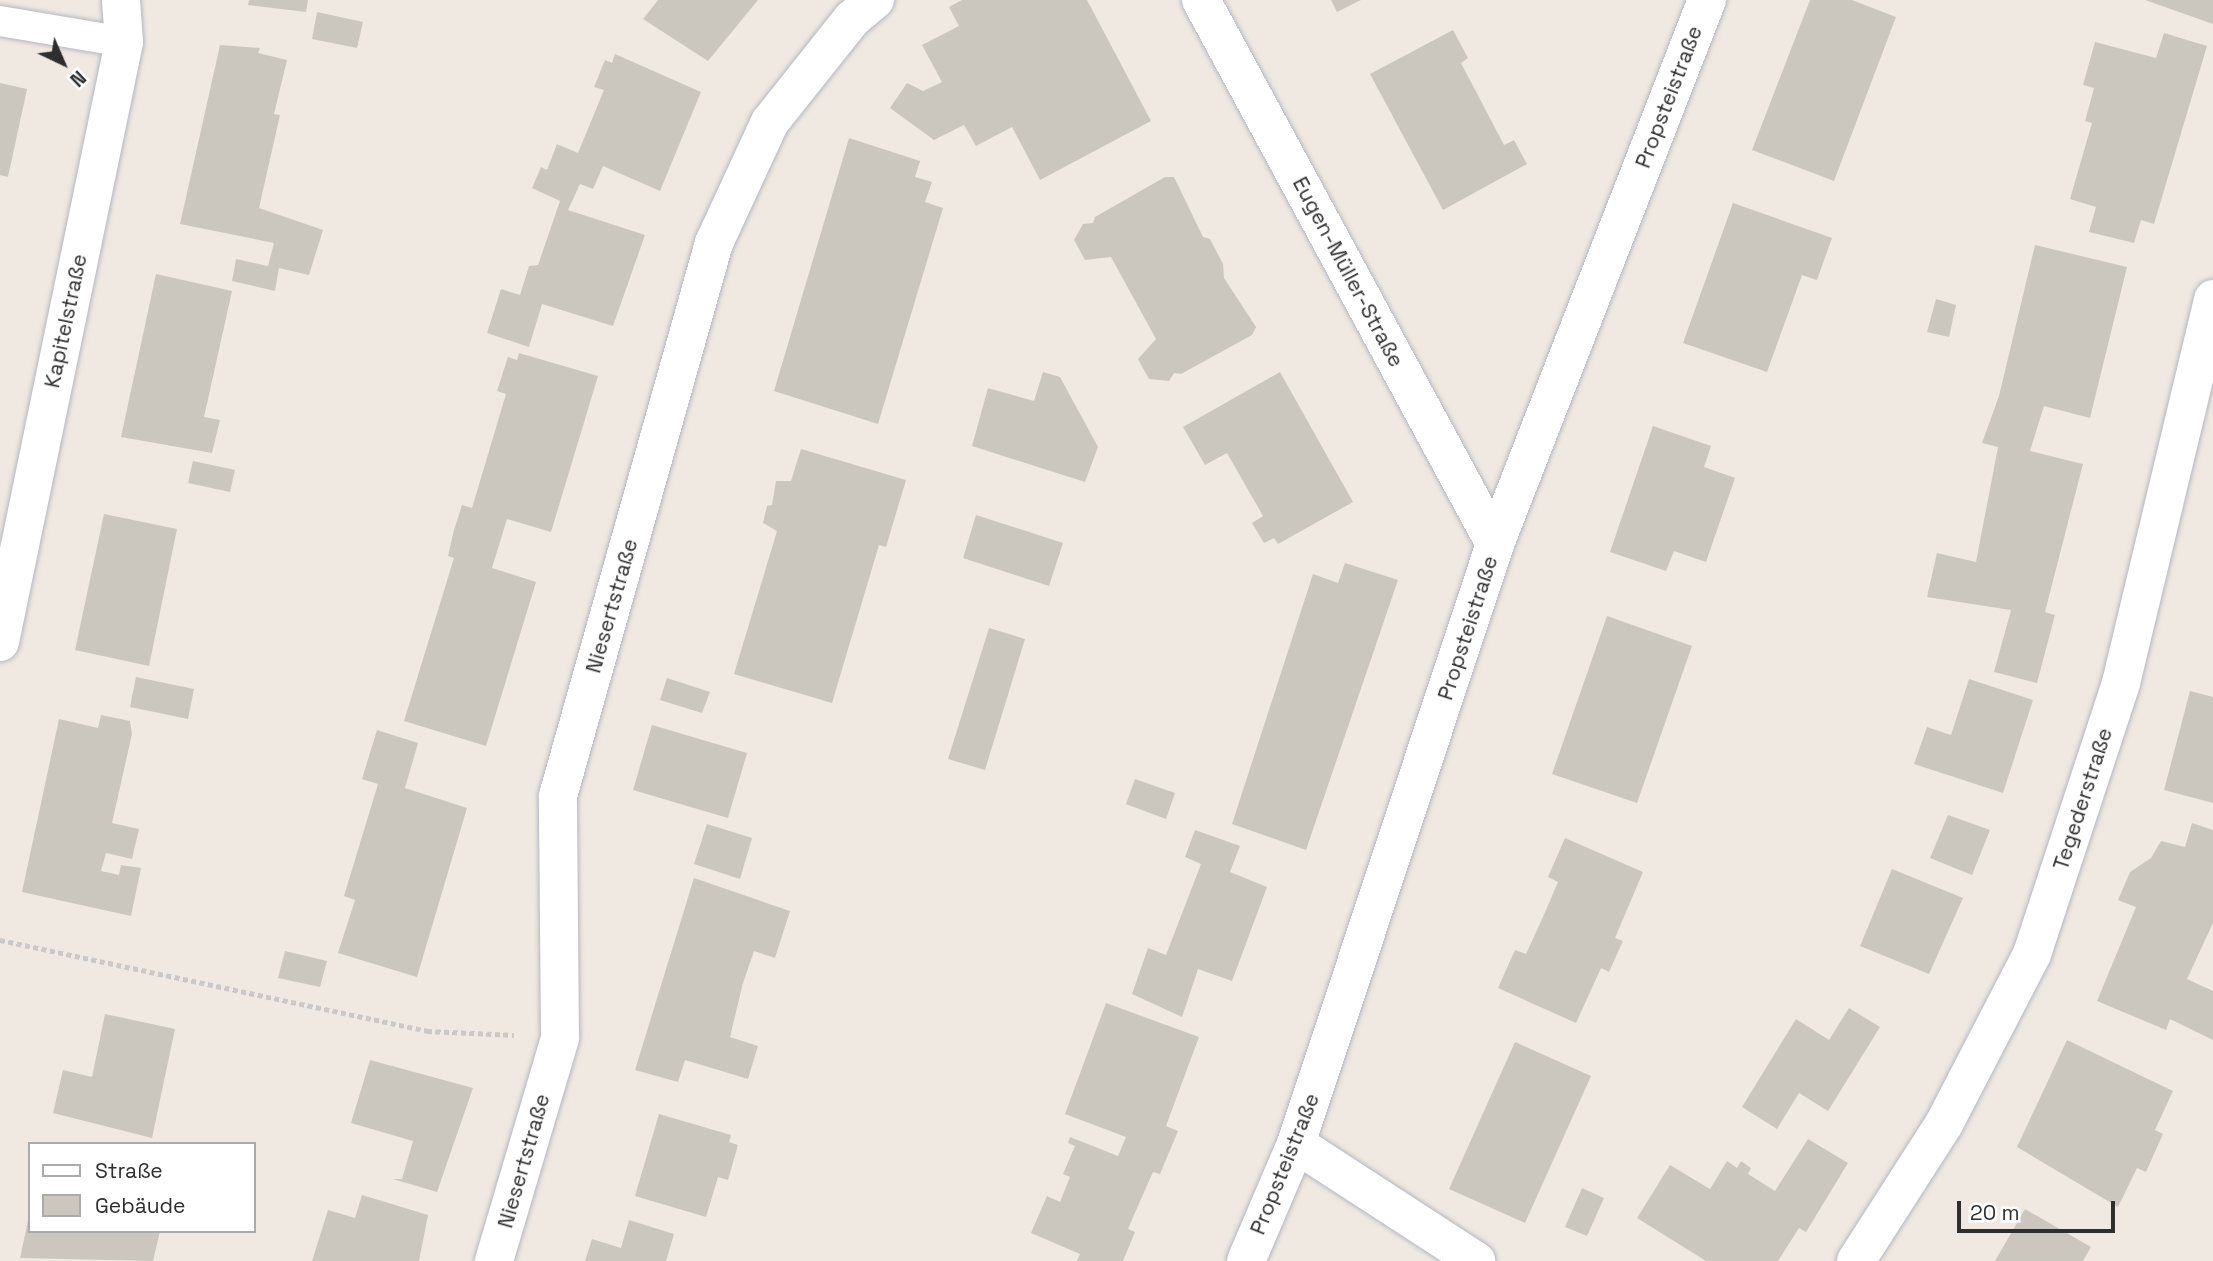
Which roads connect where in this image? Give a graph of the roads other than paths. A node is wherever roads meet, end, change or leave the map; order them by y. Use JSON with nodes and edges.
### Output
{"nodes":[{"id":1,"x":121,"y":0,"type":"edge"},
{"id":2,"x":875,"y":0,"type":"edge"},
{"id":3,"x":1201,"y":0,"type":"edge"},
{"id":4,"x":1707,"y":0,"type":"edge"},
{"id":5,"x":0,"y":21,"type":"edge"},
{"id":6,"x":124,"y":42,"type":"junction"},
{"id":7,"x":2213,"y":299,"type":"edge"},
{"id":8,"x":1495,"y":544,"type":"junction"},
{"id":9,"x":0,"y":642,"type":"edge"},
{"id":10,"x":1296,"y":1144,"type":"junction"},
{"id":11,"x":494,"y":1261,"type":"edge"},
{"id":12,"x":1246,"y":1261,"type":"edge"},
{"id":13,"x":1476,"y":1261,"type":"edge"},
{"id":14,"x":1856,"y":1261,"type":"edge"}],
"edges":[{"from":1,"to":6,"type":"street","name":"Kapitelstraße"},
{"from":2,"to":11,"type":"street","name":"Niesertstraße"},
{"from":3,"to":8,"type":"street","name":"Eugen-Müller-Straße"},
{"from":4,"to":8,"type":"street","name":"Propsteistraße"},
{"from":5,"to":6,"type":"lane"},
{"from":6,"to":9,"type":"street","name":"Kapitelstraße"},
{"from":7,"to":14,"type":"street","name":"Tegederstraße"},
{"from":8,"to":10,"type":"street","name":"Propsteistraße"},
{"from":10,"to":12,"type":"street","name":"Propsteistraße"},
{"from":10,"to":13,"type":"street"}]}
